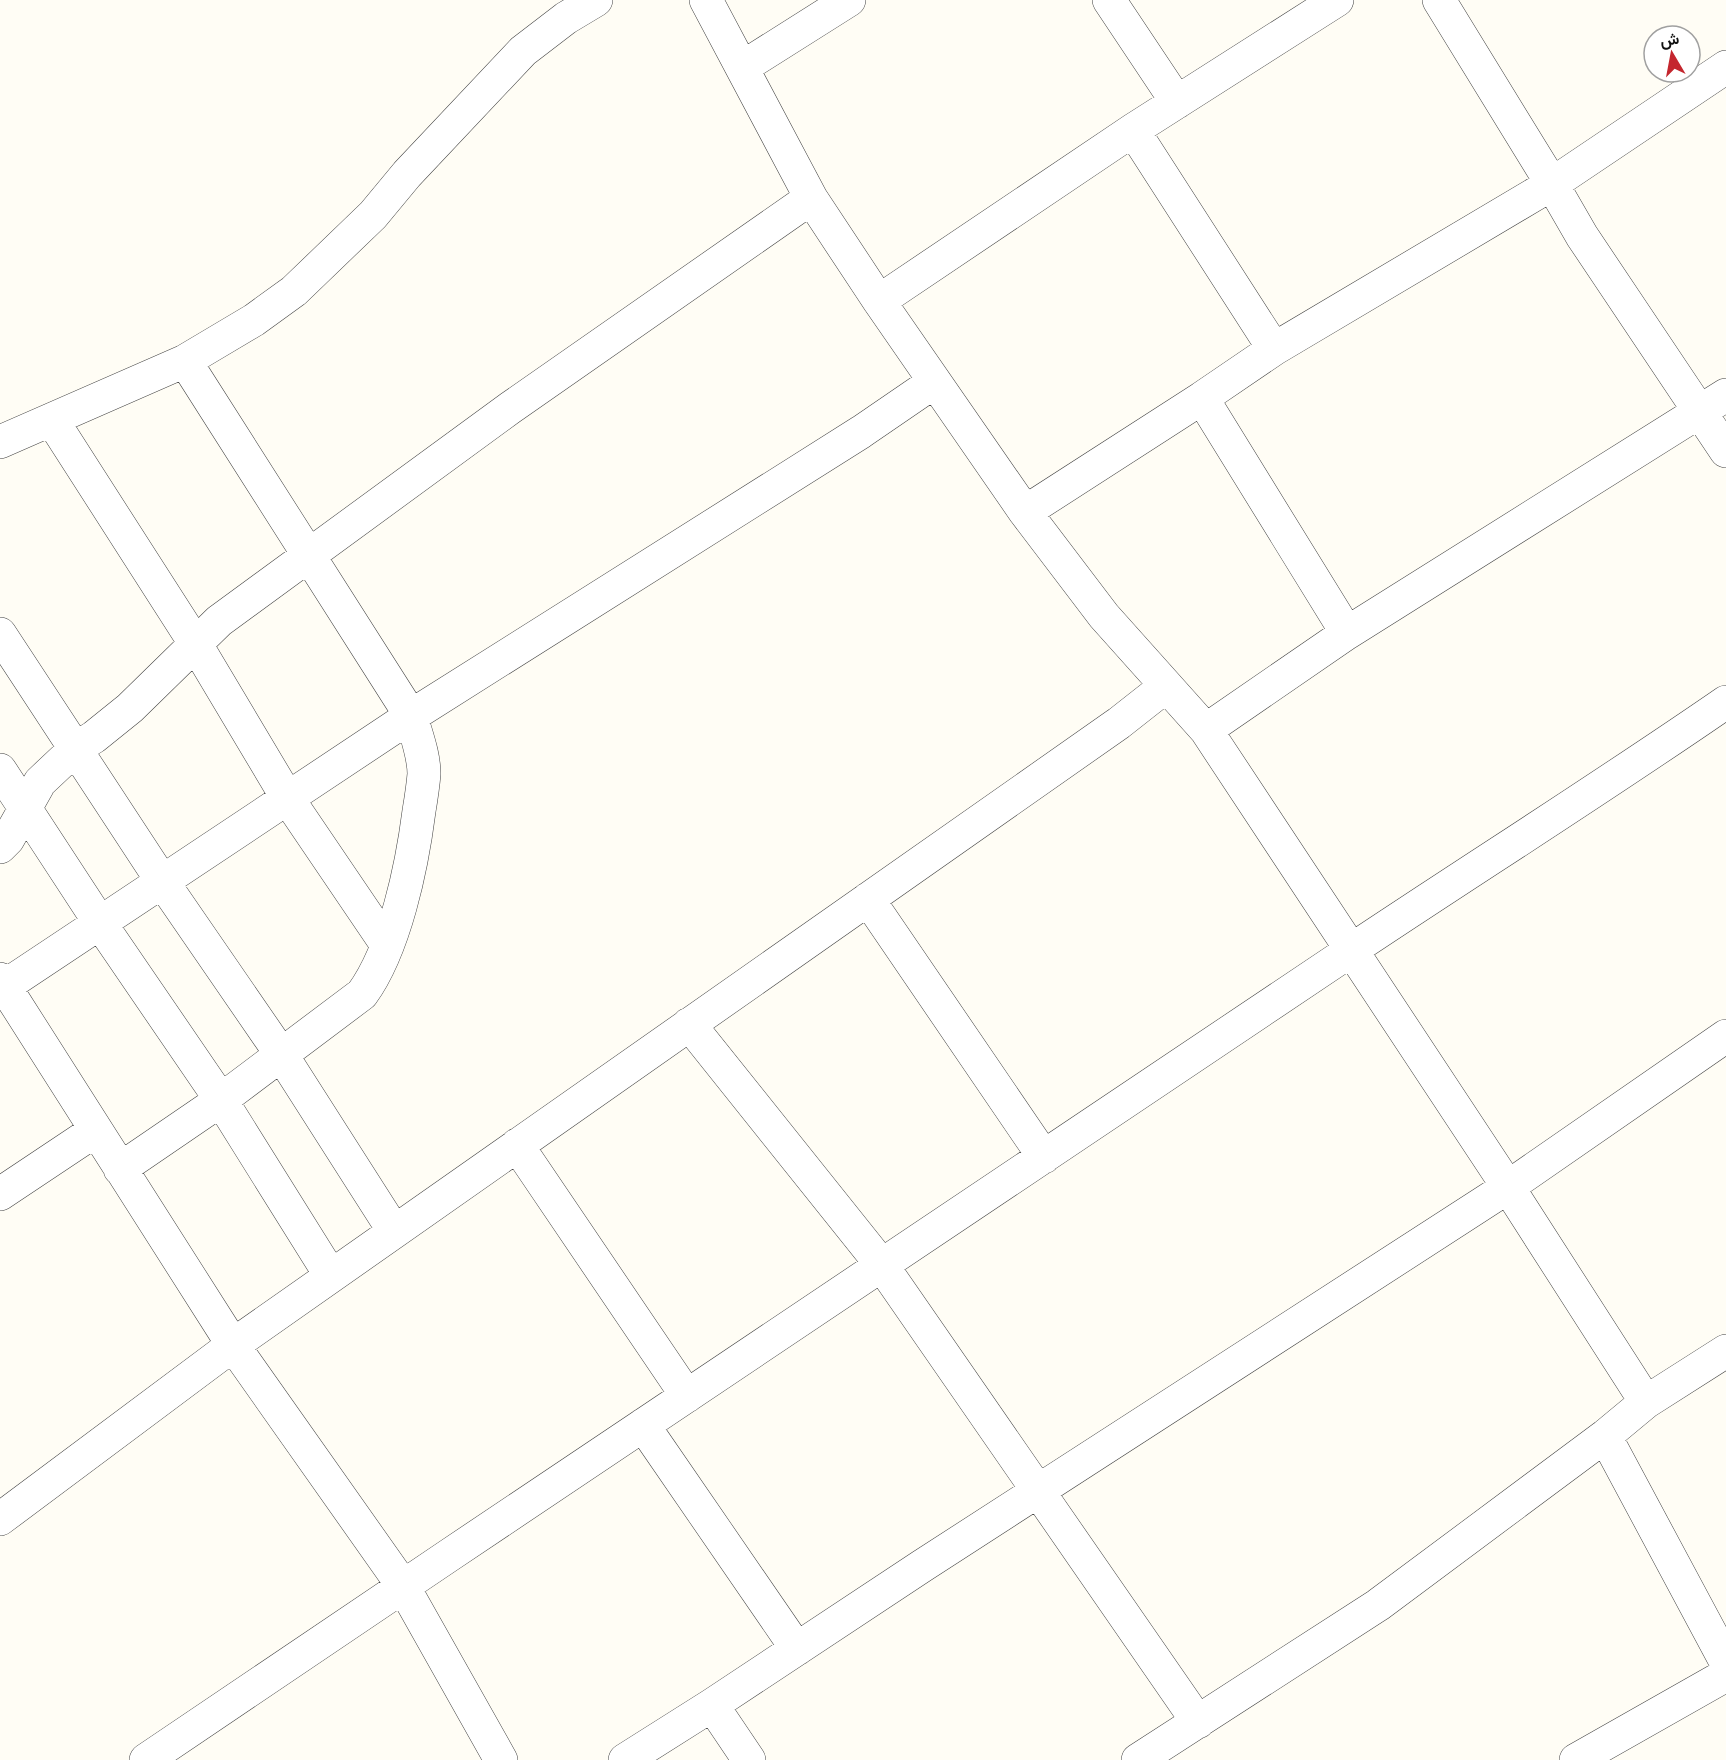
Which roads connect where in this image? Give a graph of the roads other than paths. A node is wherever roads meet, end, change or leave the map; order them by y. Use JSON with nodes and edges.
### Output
{"nodes":[{"id":1,"x":596,"y":0,"type":"edge"},
{"id":2,"x":706,"y":0,"type":"edge"},
{"id":3,"x":849,"y":0,"type":"edge"},
{"id":4,"x":1109,"y":0,"type":"edge"},
{"id":5,"x":1336,"y":0,"type":"edge"},
{"id":6,"x":1438,"y":0,"type":"edge"},
{"id":7,"x":743,"y":67,"type":"junction"},
{"id":8,"x":1726,"y":67,"type":"edge"},
{"id":9,"x":1177,"y":102,"type":"junction"},
{"id":10,"x":1133,"y":130,"type":"junction"},
{"id":11,"x":1552,"y":184,"type":"junction"},
{"id":12,"x":812,"y":198,"type":"junction"},
{"id":13,"x":879,"y":301,"type":"junction"},
{"id":14,"x":1274,"y":348,"type":"junction"},
{"id":15,"x":185,"y":361,"type":"junction"},
{"id":16,"x":934,"y":382,"type":"junction"},
{"id":17,"x":1202,"y":398,"type":"junction"},
{"id":18,"x":1713,"y":403,"type":"edge"},
{"id":19,"x":52,"y":420,"type":"junction"},
{"id":20,"x":0,"y":442,"type":"edge"},
{"id":21,"x":1726,"y":452,"type":"edge"},
{"id":22,"x":1025,"y":512,"type":"junction"},
{"id":23,"x":308,"y":556,"type":"junction"},
{"id":24,"x":1347,"y":633,"type":"junction"},
{"id":25,"x":0,"y":634,"type":"edge"},
{"id":26,"x":195,"y":643,"type":"junction"},
{"id":27,"x":1166,"y":686,"type":"junction"},
{"id":28,"x":1726,"y":702,"type":"edge"},
{"id":29,"x":411,"y":716,"type":"junction"},
{"id":30,"x":1206,"y":730,"type":"junction"},
{"id":31,"x":75,"y":749,"type":"junction"},
{"id":32,"x":0,"y":770,"type":"edge"},
{"id":33,"x":288,"y":799,"type":"junction"},
{"id":34,"x":24,"y":807,"type":"junction"},
{"id":35,"x":0,"y":847,"type":"edge"},
{"id":36,"x":162,"y":881,"type":"junction"},
{"id":37,"x":868,"y":899,"type":"junction"},
{"id":38,"x":99,"y":923,"type":"junction"},
{"id":39,"x":387,"y":945,"type":"junction"},
{"id":40,"x":1351,"y":950,"type":"junction"},
{"id":41,"x":2,"y":983,"type":"edge"},
{"id":42,"x":689,"y":1024,"type":"junction"},
{"id":43,"x":1726,"y":1036,"type":"edge"},
{"id":44,"x":281,"y":1054,"type":"junction"},
{"id":45,"x":221,"y":1100,"type":"junction"},
{"id":46,"x":96,"y":1130,"type":"junction"},
{"id":47,"x":517,"y":1145,"type":"junction"},
{"id":48,"x":1044,"y":1157,"type":"junction"},
{"id":49,"x":120,"y":1169,"type":"junction"},
{"id":50,"x":1508,"y":1187,"type":"junction"},
{"id":51,"x":0,"y":1194,"type":"edge"},
{"id":52,"x":394,"y":1231,"type":"junction"},
{"id":53,"x":881,"y":1264,"type":"junction"},
{"id":54,"x":331,"y":1276,"type":"junction"},
{"id":55,"x":233,"y":1346,"type":"junction"},
{"id":56,"x":1726,"y":1351,"type":"edge"},
{"id":57,"x":687,"y":1396,"type":"junction"},
{"id":58,"x":1646,"y":1402,"type":"junction"},
{"id":59,"x":643,"y":1425,"type":"junction"},
{"id":60,"x":1605,"y":1436,"type":"junction"},
{"id":61,"x":1038,"y":1491,"type":"junction"},
{"id":62,"x":0,"y":1519,"type":"edge"},
{"id":63,"x":403,"y":1586,"type":"junction"},
{"id":64,"x":797,"y":1649,"type":"junction"},
{"id":65,"x":1726,"y":1662,"type":"edge"},
{"id":66,"x":1726,"y":1675,"type":"edge"},
{"id":67,"x":712,"y":1705,"type":"junction"},
{"id":68,"x":1198,"y":1722,"type":"junction"},
{"id":69,"x":146,"y":1760,"type":"edge"},
{"id":70,"x":501,"y":1760,"type":"edge"},
{"id":71,"x":625,"y":1760,"type":"edge"},
{"id":72,"x":749,"y":1760,"type":"edge"},
{"id":73,"x":1138,"y":1760,"type":"edge"},
{"id":74,"x":1576,"y":1760,"type":"edge"}],
"edges":[{"from":1,"to":15,"type":"street"},
{"from":2,"to":7,"type":"street"},
{"from":3,"to":7,"type":"street"},
{"from":4,"to":9,"type":"street"},
{"from":5,"to":9,"type":"street"},
{"from":6,"to":11,"type":"street"},
{"from":7,"to":12,"type":"street"},
{"from":8,"to":11,"type":"street"},
{"from":9,"to":10,"type":"street"},
{"from":10,"to":13,"type":"street"},
{"from":10,"to":14,"type":"street"},
{"from":11,"to":14,"type":"street"},
{"from":11,"to":18,"type":"street"},
{"from":12,"to":13,"type":"street"},
{"from":12,"to":23,"type":"street"},
{"from":13,"to":16,"type":"street"},
{"from":14,"to":17,"type":"street"},
{"from":15,"to":19,"type":"street"},
{"from":15,"to":23,"type":"street"},
{"from":16,"to":22,"type":"street"},
{"from":16,"to":29,"type":"street"},
{"from":17,"to":22,"type":"street"},
{"from":17,"to":24,"type":"street"},
{"from":18,"to":21,"type":"street"},
{"from":18,"to":24,"type":"street"},
{"from":19,"to":20,"type":"street"},
{"from":19,"to":26,"type":"street"},
{"from":22,"to":27,"type":"street"},
{"from":23,"to":26,"type":"street"},
{"from":23,"to":29,"type":"street"},
{"from":24,"to":30,"type":"street"},
{"from":25,"to":31,"type":"street"},
{"from":26,"to":31,"type":"street"},
{"from":26,"to":33,"type":"street"},
{"from":27,"to":30,"type":"street"},
{"from":27,"to":37,"type":"street"},
{"from":28,"to":40,"type":"street"},
{"from":29,"to":33,"type":"street"},
{"from":29,"to":39,"type":"street"},
{"from":30,"to":40,"type":"street"},
{"from":31,"to":34,"type":"street"},
{"from":31,"to":36,"type":"street"},
{"from":32,"to":34,"type":"street"},
{"from":33,"to":36,"type":"street"},
{"from":33,"to":39,"type":"street"},
{"from":34,"to":35,"type":"street"},
{"from":34,"to":38,"type":"street"},
{"from":36,"to":38,"type":"street"},
{"from":36,"to":44,"type":"street"},
{"from":37,"to":42,"type":"street"},
{"from":37,"to":48,"type":"street"},
{"from":38,"to":41,"type":"street"},
{"from":38,"to":45,"type":"street"},
{"from":39,"to":44,"type":"street"},
{"from":40,"to":48,"type":"street"},
{"from":40,"to":50,"type":"street"},
{"from":41,"to":46,"type":"street"},
{"from":42,"to":47,"type":"street"},
{"from":42,"to":53,"type":"street"},
{"from":43,"to":50,"type":"street"},
{"from":44,"to":45,"type":"street"},
{"from":44,"to":52,"type":"street"},
{"from":45,"to":49,"type":"street"},
{"from":45,"to":54,"type":"street"},
{"from":46,"to":49,"type":"street"},
{"from":46,"to":51,"type":"street"},
{"from":47,"to":52,"type":"street"},
{"from":47,"to":57,"type":"street"},
{"from":48,"to":53,"type":"street"},
{"from":49,"to":55,"type":"street"},
{"from":50,"to":58,"type":"street"},
{"from":50,"to":61,"type":"street"},
{"from":52,"to":54,"type":"street"},
{"from":53,"to":57,"type":"street"},
{"from":53,"to":61,"type":"street"},
{"from":54,"to":55,"type":"street"},
{"from":55,"to":62,"type":"street"},
{"from":55,"to":63,"type":"street"},
{"from":56,"to":58,"type":"street"},
{"from":57,"to":59,"type":"street"},
{"from":58,"to":60,"type":"street"},
{"from":59,"to":63,"type":"street"},
{"from":59,"to":64,"type":"street"},
{"from":60,"to":65,"type":"street"},
{"from":60,"to":68,"type":"street"},
{"from":61,"to":64,"type":"street"},
{"from":61,"to":68,"type":"street"},
{"from":63,"to":69,"type":"street"},
{"from":63,"to":70,"type":"street"},
{"from":64,"to":67,"type":"street"},
{"from":66,"to":74,"type":"street"},
{"from":67,"to":71,"type":"street"},
{"from":67,"to":72,"type":"street"},
{"from":68,"to":73,"type":"street"}]}
